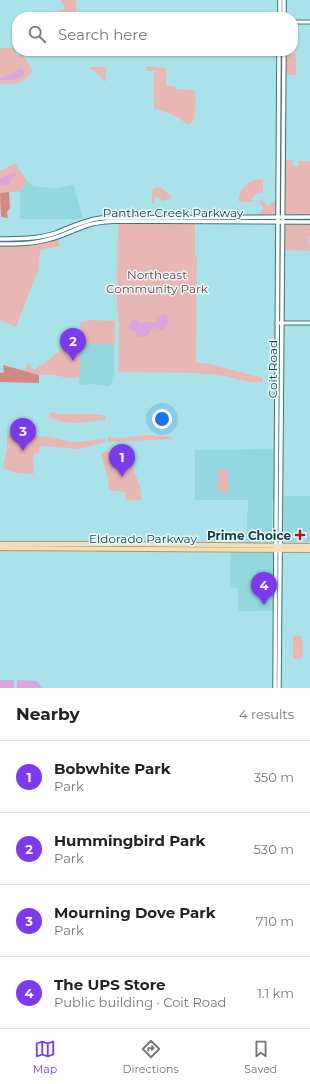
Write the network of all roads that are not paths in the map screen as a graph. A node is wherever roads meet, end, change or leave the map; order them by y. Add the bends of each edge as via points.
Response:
1 (280, 0) edge
2 (284, 0) edge
3 (280, 12) edge
4 (284, 12) edge
5 (298, 22) edge
6 (310, 22) edge
7 (279, 56) edge
8 (284, 56) edge
9 (281, 87) junction
10 (310, 218) edge
11 (280, 219) junction
12 (310, 222) edge
13 (0, 239) edge
14 (0, 244) edge
15 (280, 323) junction
16 (310, 323) edge
17 (0, 544) edge
18 (310, 546) edge
19 (199, 547) junction
20 (0, 548) edge
21 (278, 548) junction
22 (310, 550) edge
23 (274, 688) edge
24 (279, 688) edge

1 - 3 main road
2 - 4 main road
5 - 6 street
7 - 9 main road, Coit Road
8 - 9 main road, Coit Road
9 - 11 main road, Coit Road
10 - 11 main road
11 - 12 main road
11 - 13 main road, Panther Creek Parkway via 101,218 41,237
11 - 14 main road, Panther Creek Parkway via 99,222 44,241
11 - 15 main road, Coit Road
15 - 16 street
15 - 21 main road, Coit Road
17 - 19 main road, Eldorado Parkway
18 - 21 main road, Eldorado Parkway
19 - 20 main road, Eldorado Parkway
19 - 21 main road, Eldorado Parkway
21 - 22 main road, Eldorado Parkway
21 - 23 main road, Coit Road
21 - 24 main road, Coit Road

